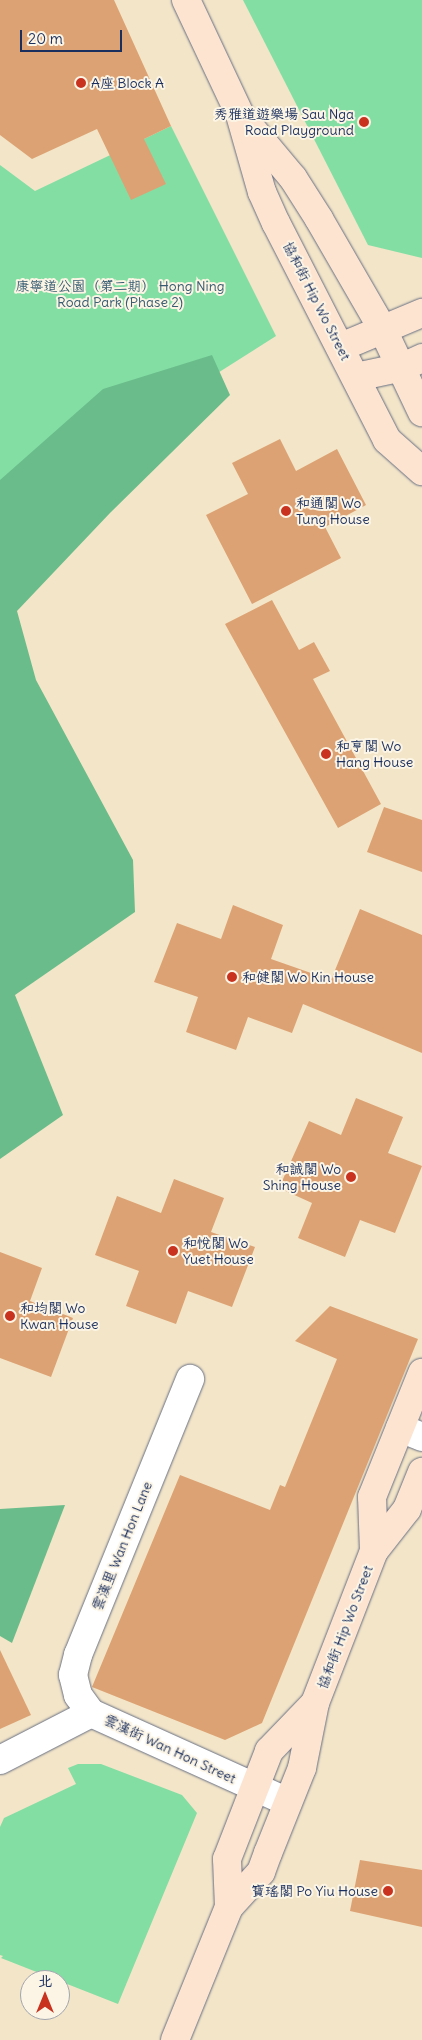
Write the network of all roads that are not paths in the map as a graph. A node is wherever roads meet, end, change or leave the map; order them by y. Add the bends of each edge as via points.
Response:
1 (186, 0) edge
2 (240, 115) junction
3 (422, 314) edge
4 (384, 330) junction
5 (341, 347) junction
6 (412, 362) edge
7 (356, 377) junction
8 (422, 412) edge
9 (422, 472) edge
10 (422, 1373) edge
11 (190, 1378) dead end
12 (411, 1432) edge
13 (422, 1472) edge
14 (374, 1551) junction
15 (315, 1703) junction
16 (91, 1713) junction
17 (0, 1760) edge
18 (254, 1788) junction
19 (288, 1802) junction
20 (229, 1907) junction
21 (175, 2040) edge

1 - 2 main road, 協和街 Hip Wo Street
2 - 4 main road, 協和街 Hip Wo Street via 293,178
2 - 5 main road, 協和街 Hip Wo Street via 262,192
3 - 4 main road
4 - 5 main road
4 - 6 main road, 協和街 Hip Wo Street
5 - 7 main road, 協和街 Hip Wo Street
6 - 7 main road
6 - 8 main road, 協和街 Hip Wo Street
7 - 9 main road, 協和街 Hip Wo Street via 387,440
10 - 12 main road, 協和街 Hip Wo Street
11 - 16 street, 雲漢里 Wan Hon Lane via 78,1655 73,1676 78,1696
12 - 14 main road, 協和街 Hip Wo Street via 372,1496
13 - 14 main road, 協和街 Hip Wo Street via 407,1509
14 - 15 main road, 協和街 Hip Wo Street
15 - 18 main road, 協和街 Hip Wo Street via 269,1751
15 - 19 main road, 協和街 Hip Wo Street via 302,1768
16 - 17 street, 雲漢街 Wan Hon Street
16 - 18 street, 雲漢街 Wan Hon Street
18 - 19 street, 雲漢街 Wan Hon Street
18 - 20 main road, 協和街 Hip Wo Street via 227,1859
19 - 20 main road, 協和街 Hip Wo Street via 261,1872
20 - 21 main road, 協和街 Hip Wo Street

